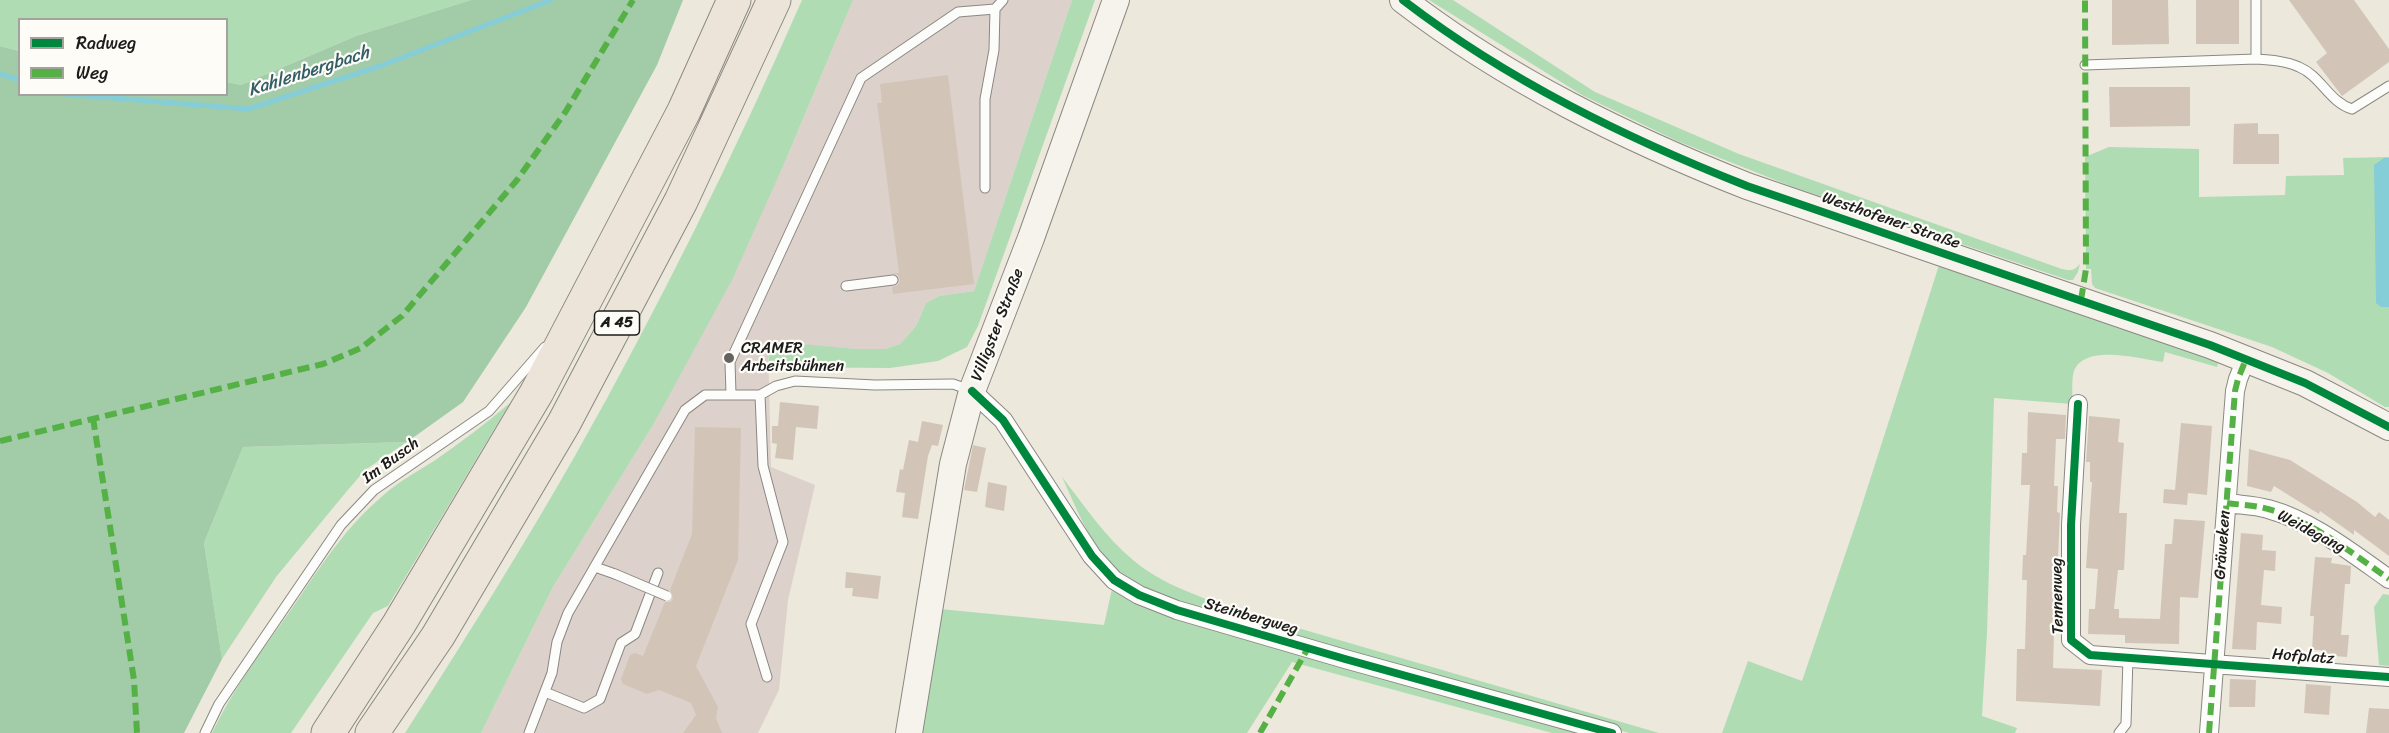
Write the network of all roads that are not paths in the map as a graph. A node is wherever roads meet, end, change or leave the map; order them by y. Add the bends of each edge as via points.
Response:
1 (734, 0) edge
2 (774, 0) edge
3 (1003, 0) edge
4 (1116, 0) edge
5 (1403, 0) edge
6 (2256, 0) edge
7 (995, 9) junction
8 (2256, 59) junction
9 (2085, 65) dead end
10 (2389, 86) edge
11 (985, 188) dead end
12 (620, 237) junction
13 (584, 280) dead end
14 (893, 280) dead end
15 (846, 286) dead end
16 (551, 340) dead end
17 (2246, 359) junction
18 (972, 391) junction
19 (731, 394) junction
20 (760, 394) junction
21 (2078, 404) dead end
22 (2389, 427) edge
23 (2226, 503) junction
24 (595, 567) junction
25 (658, 573) dead end
26 (2389, 579) edge
27 (667, 596) dead end
28 (2128, 658) junction
29 (2214, 663) junction
30 (766, 677) dead end
31 (2389, 677) edge
32 (545, 692) junction
33 (205, 733) edge
34 (328, 733) edge
35 (372, 733) edge
36 (529, 733) edge
37 (909, 733) edge
38 (1612, 733) edge
39 (2119, 733) edge
40 (2209, 733) edge

1 - 12 highway, A 45 via 684,111
2 - 35 highway, A 45 via 681,201 564,423 438,636
3 - 7 lane
4 - 18 street, Villigster Straße via 1032,238
5 - 17 street, Westhofener Straße via 1500,65 1585,115 1684,161
6 - 8 lane
7 - 11 lane via 994,50 985,99
7 - 19 lane via 958,12 861,78 730,362
8 - 9 lane
8 - 10 lane via 2301,67 2335,100 2352,109
12 - 13 lane
12 - 34 highway, A 45 via 537,392 399,624
14 - 15 lane
16 - 33 lane, Im Busch via 489,411 374,490 341,525 226,694
17 - 22 street, Westhofener Straße via 2305,383
17 - 23 street, Gräweken via 2235,391
18 - 20 lane, Steinbergweg via 953,384 795,381
18 - 37 street, Villigster Straße via 953,464
18 - 38 street, Steinbergweg via 1003,420 1092,556 1114,580 1140,595 1177,610
19 - 20 lane
19 - 24 lane via 705,395 686,410
20 - 30 lane via 763,465 783,542 751,624
21 - 28 street, Tennenweg via 2071,525 2071,640 2091,655
23 - 26 street, Weidegang via 2267,508 2285,515 2337,543
23 - 29 street, Gräweken
24 - 27 lane, bridge
24 - 32 lane via 568,613
25 - 32 lane via 635,634 621,643 600,699 584,708
28 - 29 street, Tennenweg
28 - 39 lane via 2126,724
29 - 31 street, Hofplatz
29 - 40 street, Gräweken
32 - 36 lane

